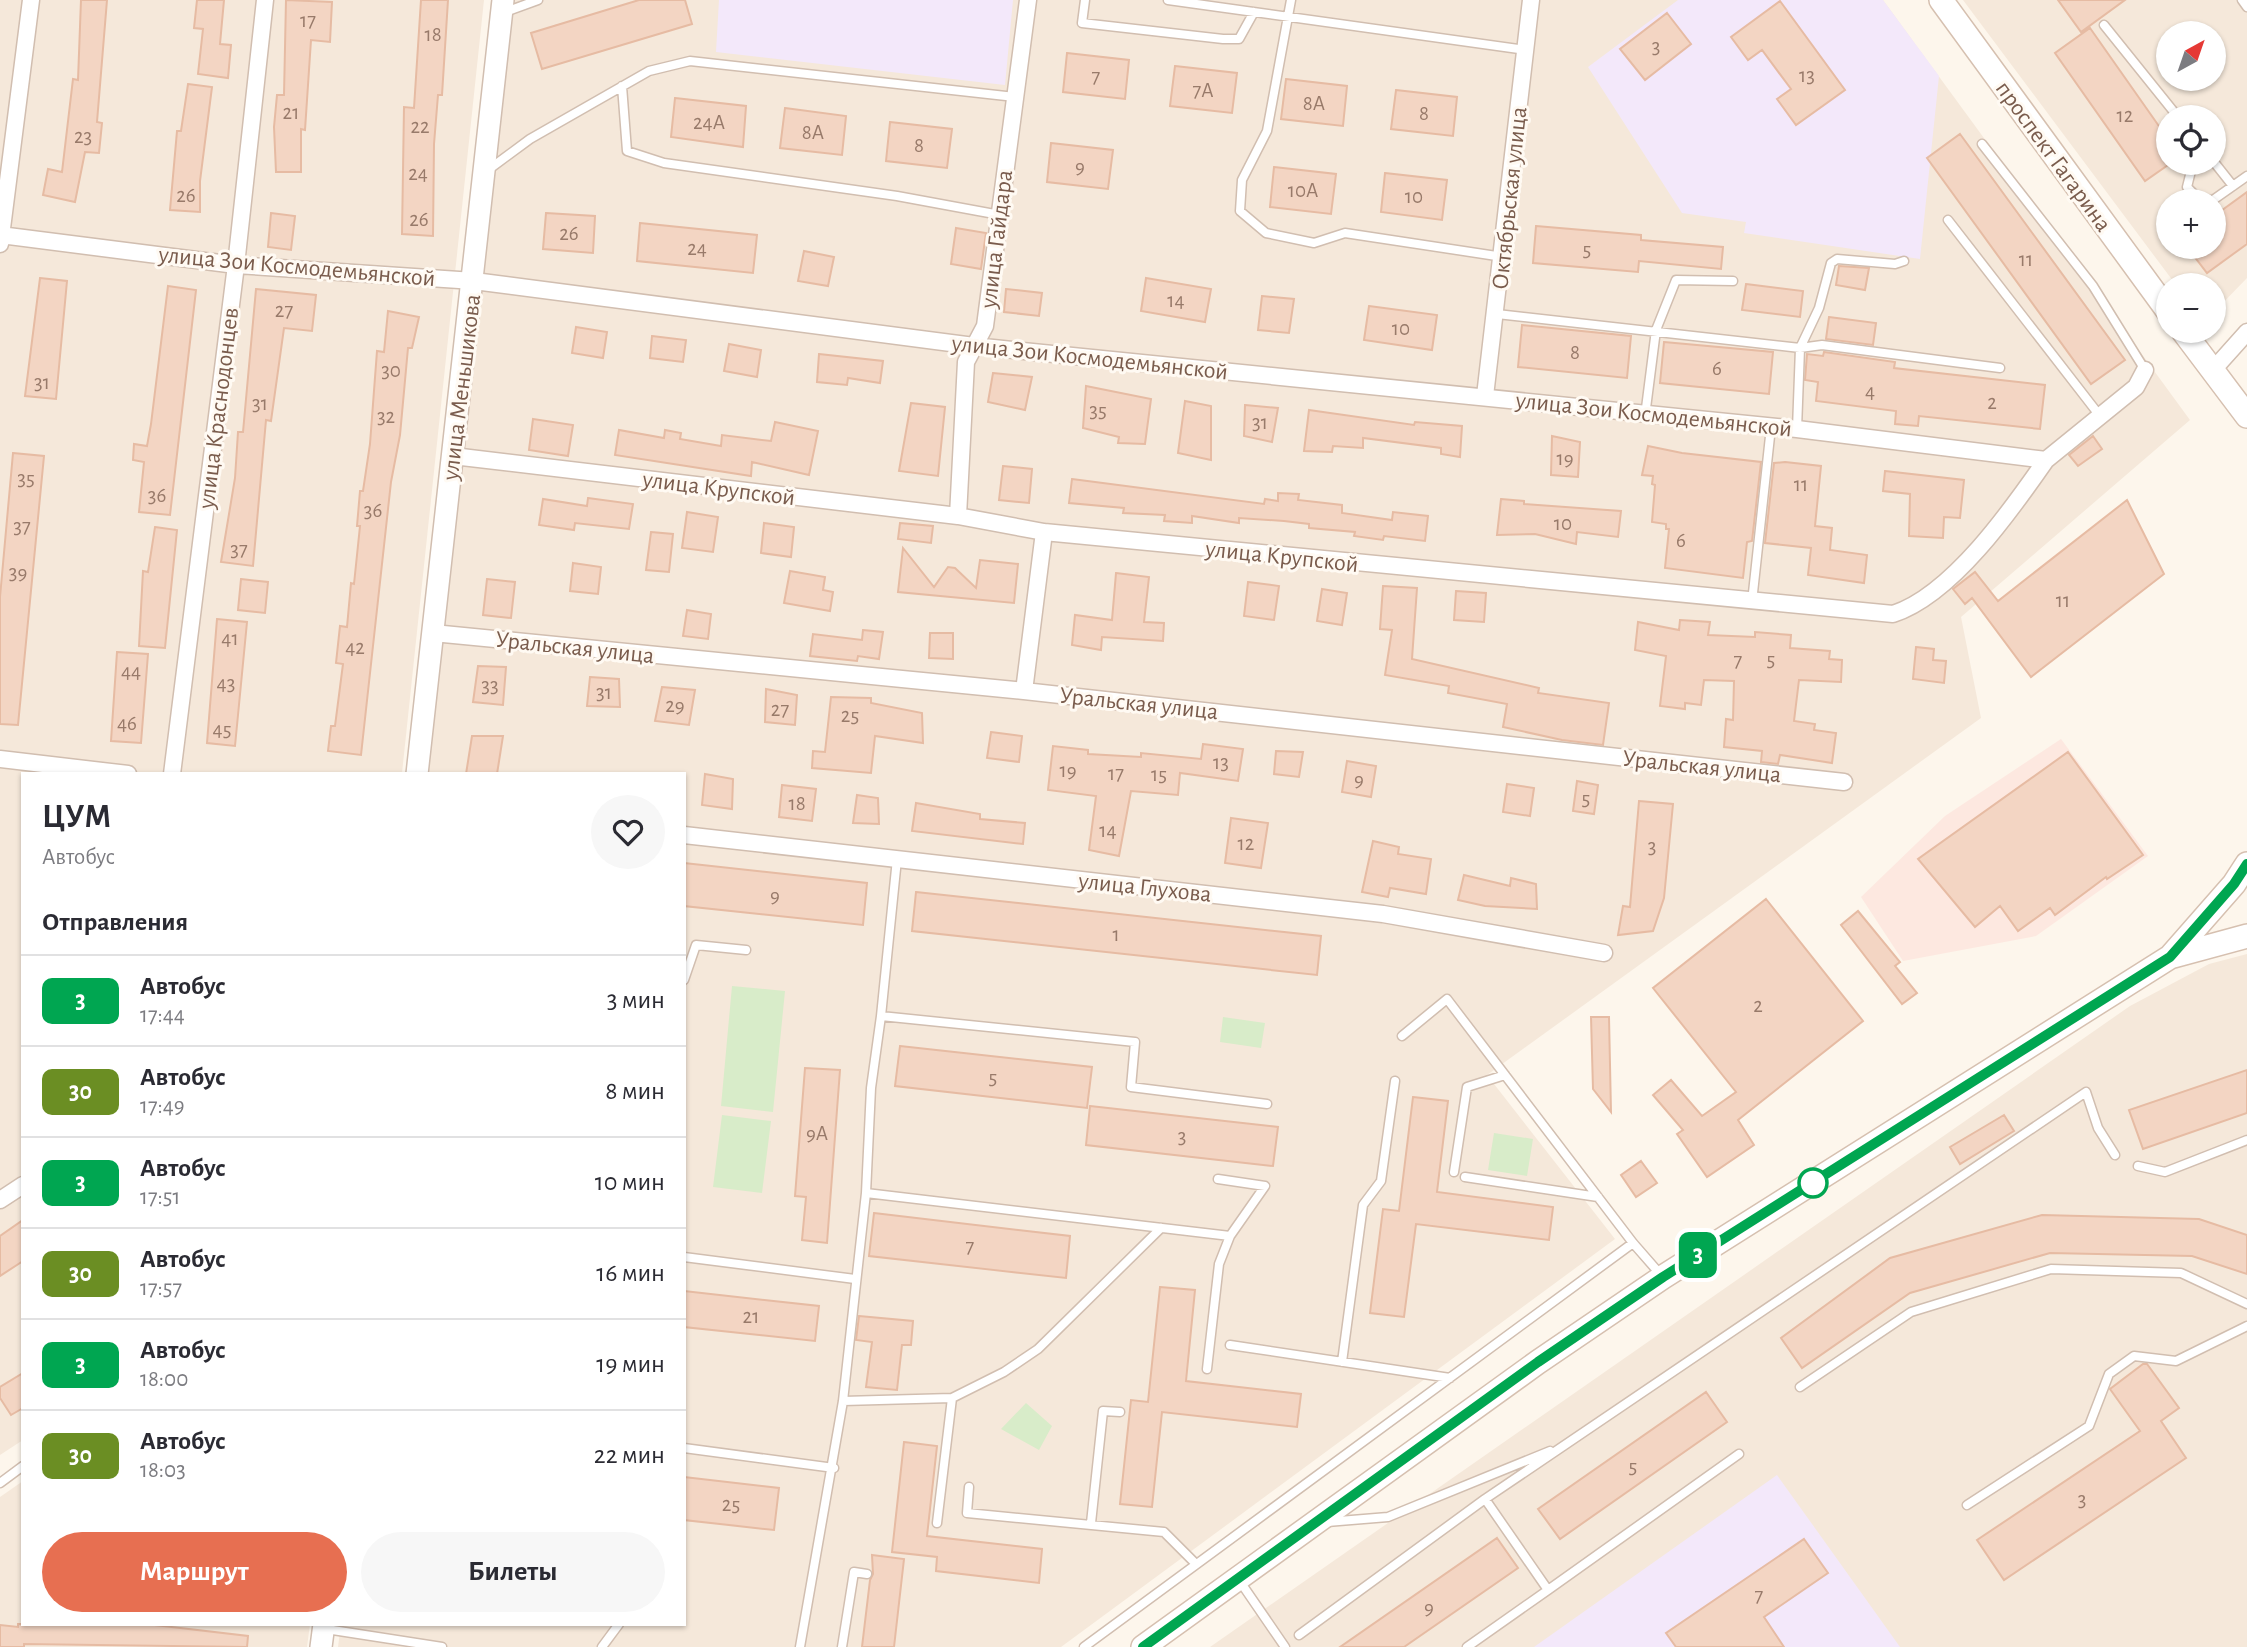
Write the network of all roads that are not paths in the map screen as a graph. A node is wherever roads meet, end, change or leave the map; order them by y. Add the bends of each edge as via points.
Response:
1 (31, 0) edge
2 (265, 0) edge
3 (538, 0) edge
4 (1028, 0) edge
5 (1085, 0) edge
6 (1168, 0) edge
7 (1291, 0) edge
8 (1531, 0) edge
9 (1941, 0) edge
10 (2242, 0) edge
11 (503, 7) edge
12 (2247, 7) edge
13 (1254, 12) junction
14 (1290, 17) junction
15 (2104, 25) dead end
16 (1526, 50) junction
17 (622, 86) junction
18 (1015, 97) junction
19 (2168, 105) edge
20 (1982, 144) dead end
21 (485, 172) junction
22 (2190, 175) edge
23 (2224, 175) edge
24 (2247, 176) edge
25 (2233, 186) junction
26 (1000, 215) junction
27 (1948, 219) dead end
28 (0, 238) edge
29 (1503, 257) junction
30 (1904, 261) dead end
31 (236, 265) junction
32 (474, 281) junction
33 (1733, 281) dead end
34 (2156, 295) edge
35 (1497, 314) junction
36 (1656, 330) junction
37 (2247, 332) edge
38 (2192, 343) edge
39 (974, 346) junction
40 (1800, 348) junction
41 (2000, 368) dead end
42 (2145, 370) joint
43 (2213, 370) junction
44 (1485, 396) junction
45 (1645, 416) junction
46 (2100, 416) junction
47 (2247, 416) edge
48 (1771, 427) junction
49 (1797, 429) junction
50 (453, 456) junction
51 (2046, 460) junction
52 (958, 516) junction
53 (1044, 532) junction
54 (1752, 602) junction
55 (433, 633) junction
56 (1024, 691) junction
57 (0, 758) edge
58 (112, 772) edge
59 (173, 772) edge
60 (417, 772) edge
61 (1844, 782) dead end
62 (686, 835) edge
63 (897, 858) junction
64 (2247, 864) edge
65 (2247, 936) edge
66 (746, 950) dead end
67 (1605, 953) dead end
68 (2170, 957) junction
69 (686, 974) edge
70 (881, 1016) junction
71 (1402, 1036) dead end
72 (1505, 1075) junction
73 (1395, 1081) dead end
74 (1267, 1104) dead end
75 (2247, 1140) edge
76 (2115, 1155) dead end
77 (2138, 1166) dead end
78 (1454, 1172) dead end
79 (1465, 1177) dead end
80 (1218, 1179) dead end
81 (21, 1186) edge
82 (866, 1193) junction
83 (1598, 1197) junction
84 (0, 1200) edge
85 (1161, 1228) junction
86 (1230, 1236) junction
87 (1633, 1243) junction
88 (686, 1257) edge
89 (1663, 1277) junction
90 (855, 1279) junction
91 (2247, 1304) edge
92 (2247, 1326) edge
93 (1230, 1345) dead end
94 (1342, 1362) junction
95 (1207, 1369) dead end
96 (1450, 1378) junction
97 (1800, 1387) dead end
98 (952, 1398) junction
99 (843, 1401) junction
100 (1120, 1412) dead end
101 (1566, 1444) junction
102 (686, 1448) edge
103 (1740, 1454) dead end
104 (21, 1468) edge
105 (834, 1468) junction
106 (0, 1483) edge
107 (969, 1487) dead end
108 (1485, 1499) junction
109 (1967, 1505) dead end
110 (937, 1523) dead end
111 (1091, 1523) junction
112 (1311, 1524) junction
113 (1196, 1564) junction
114 (867, 1574) dead end
115 (1237, 1578) junction
116 (1548, 1590) junction
117 (617, 1626) edge
118 (322, 1633) edge
119 (1299, 1635) dead end
120 (442, 1647) edge
121 (601, 1647) edge
122 (800, 1647) edge
123 (842, 1647) edge
124 (1084, 1647) edge
125 (1143, 1647) edge
126 (1284, 1647) edge
127 (1467, 1647) edge

1 - 28 street
2 - 31 street, улица Краснодонцев
3 - 11 lane
4 - 18 street, улица Гайдара
5 - 13 lane via 1082,23 1223,39 1240,39
6 - 13 lane
7 - 14 lane
8 - 16 street, Октябрьская улица
9 - 34 main road, проспект Гагарина
10 - 12 lane
11 - 21 street, улица Меньшикова
13 - 14 lane
14 - 16 lane
14 - 29 lane via 1266,131 1242,180 1240,211 1266,233 1314,243 1345,233
15 - 19 lane
16 - 29 street, Октябрьская улица
17 - 18 lane via 649,71 690,61
17 - 21 lane via 530,139
17 - 26 lane via 627,151 664,163
18 - 26 street, улица Гайдара
20 - 42 lane via 2092,286
21 - 32 street, улица Меньшикова
22 - 25 lane via 2187,187 2200,200 2213,200
23 - 25 lane
24 - 25 lane
26 - 39 street, улица Гайдара via 985,326
27 - 46 lane
28 - 31 street, улица Зои Космодемьянской
29 - 35 street, Октябрьская улица
30 - 40 lane via 1837,259 1831,263 1819,308
31 - 32 street, улица Зои Космодемьянской
31 - 59 street, улица Краснодонцев
32 - 39 street, улица Зои Космодемьянской
32 - 50 street, улица Меньшикова
33 - 36 lane via 1676,281
35 - 36 lane
35 - 44 street, Октябрьская улица
36 - 40 lane
36 - 45 lane
37 - 43 street
38 - 43 main road
39 - 44 street, улица Зои Космодемьянской
39 - 52 street, улица Гайдара via 966,362
40 - 41 lane via 1822,345
40 - 49 lane
42 - 46 street via 2136,387
43 - 47 main road
44 - 45 street, улица Зои Космодемьянской
45 - 48 street, улица Зои Космодемьянской
46 - 51 street
48 - 49 street, улица Зои Космодемьянской
48 - 54 lane
49 - 51 street, улица Зои Космодемьянской
50 - 52 street, улица Крупской
50 - 55 street, улица Меньшикова
51 - 54 street, улица Крупской via 1999,528 1915,607 1871,614
52 - 53 street, улица Крупской
53 - 54 street, улица Крупской
53 - 56 street
55 - 56 street, Уральская улица
55 - 60 street, улица Меньшикова
56 - 61 street, Уральская улица
57 - 58 street
62 - 63 street, улица Глухова
63 - 67 street, улица Глухова via 1383,914
63 - 70 lane
64 - 68 main road
65 - 68 main road
66 - 69 lane via 696,945
68 - 89 main road
70 - 74 lane via 1135,1042 1131,1087
70 - 82 lane via 871,1088
71 - 72 lane via 1447,999
72 - 78 lane via 1467,1087
72 - 83 lane
73 - 94 lane via 1381,1181 1363,1205
75 - 77 lane via 2165,1172
76 - 101 lane via 2098,1128 2086,1092
79 - 83 lane
80 - 86 lane via 1265,1185
81 - 84 street
82 - 85 lane
82 - 90 lane
83 - 87 lane
85 - 86 lane
85 - 98 lane via 1038,1349
86 - 95 lane via 1219,1264
87 - 89 lane
87 - 96 lane
88 - 90 lane
89 - 112 main road
90 - 99 lane
91 - 97 lane via 2181,1273 2051,1269 1911,1312
92 - 109 lane via 2176,1361 2134,1356 2109,1374 2089,1426
93 - 94 lane
94 - 96 lane
96 - 113 lane
98 - 99 lane
98 - 110 lane
99 - 105 lane
100 - 111 lane via 1103,1411
101 - 108 lane
101 - 112 lane via 1388,1517
102 - 105 lane
103 - 116 lane
104 - 106 lane
105 - 122 lane
107 - 111 lane via 967,1513
108 - 116 lane
108 - 119 lane
111 - 113 lane via 1164,1532
112 - 115 main road
113 - 124 lane
114 - 123 lane via 854,1572
115 - 125 main road
115 - 126 lane
116 - 127 lane
117 - 121 lane
118 - 120 lane

